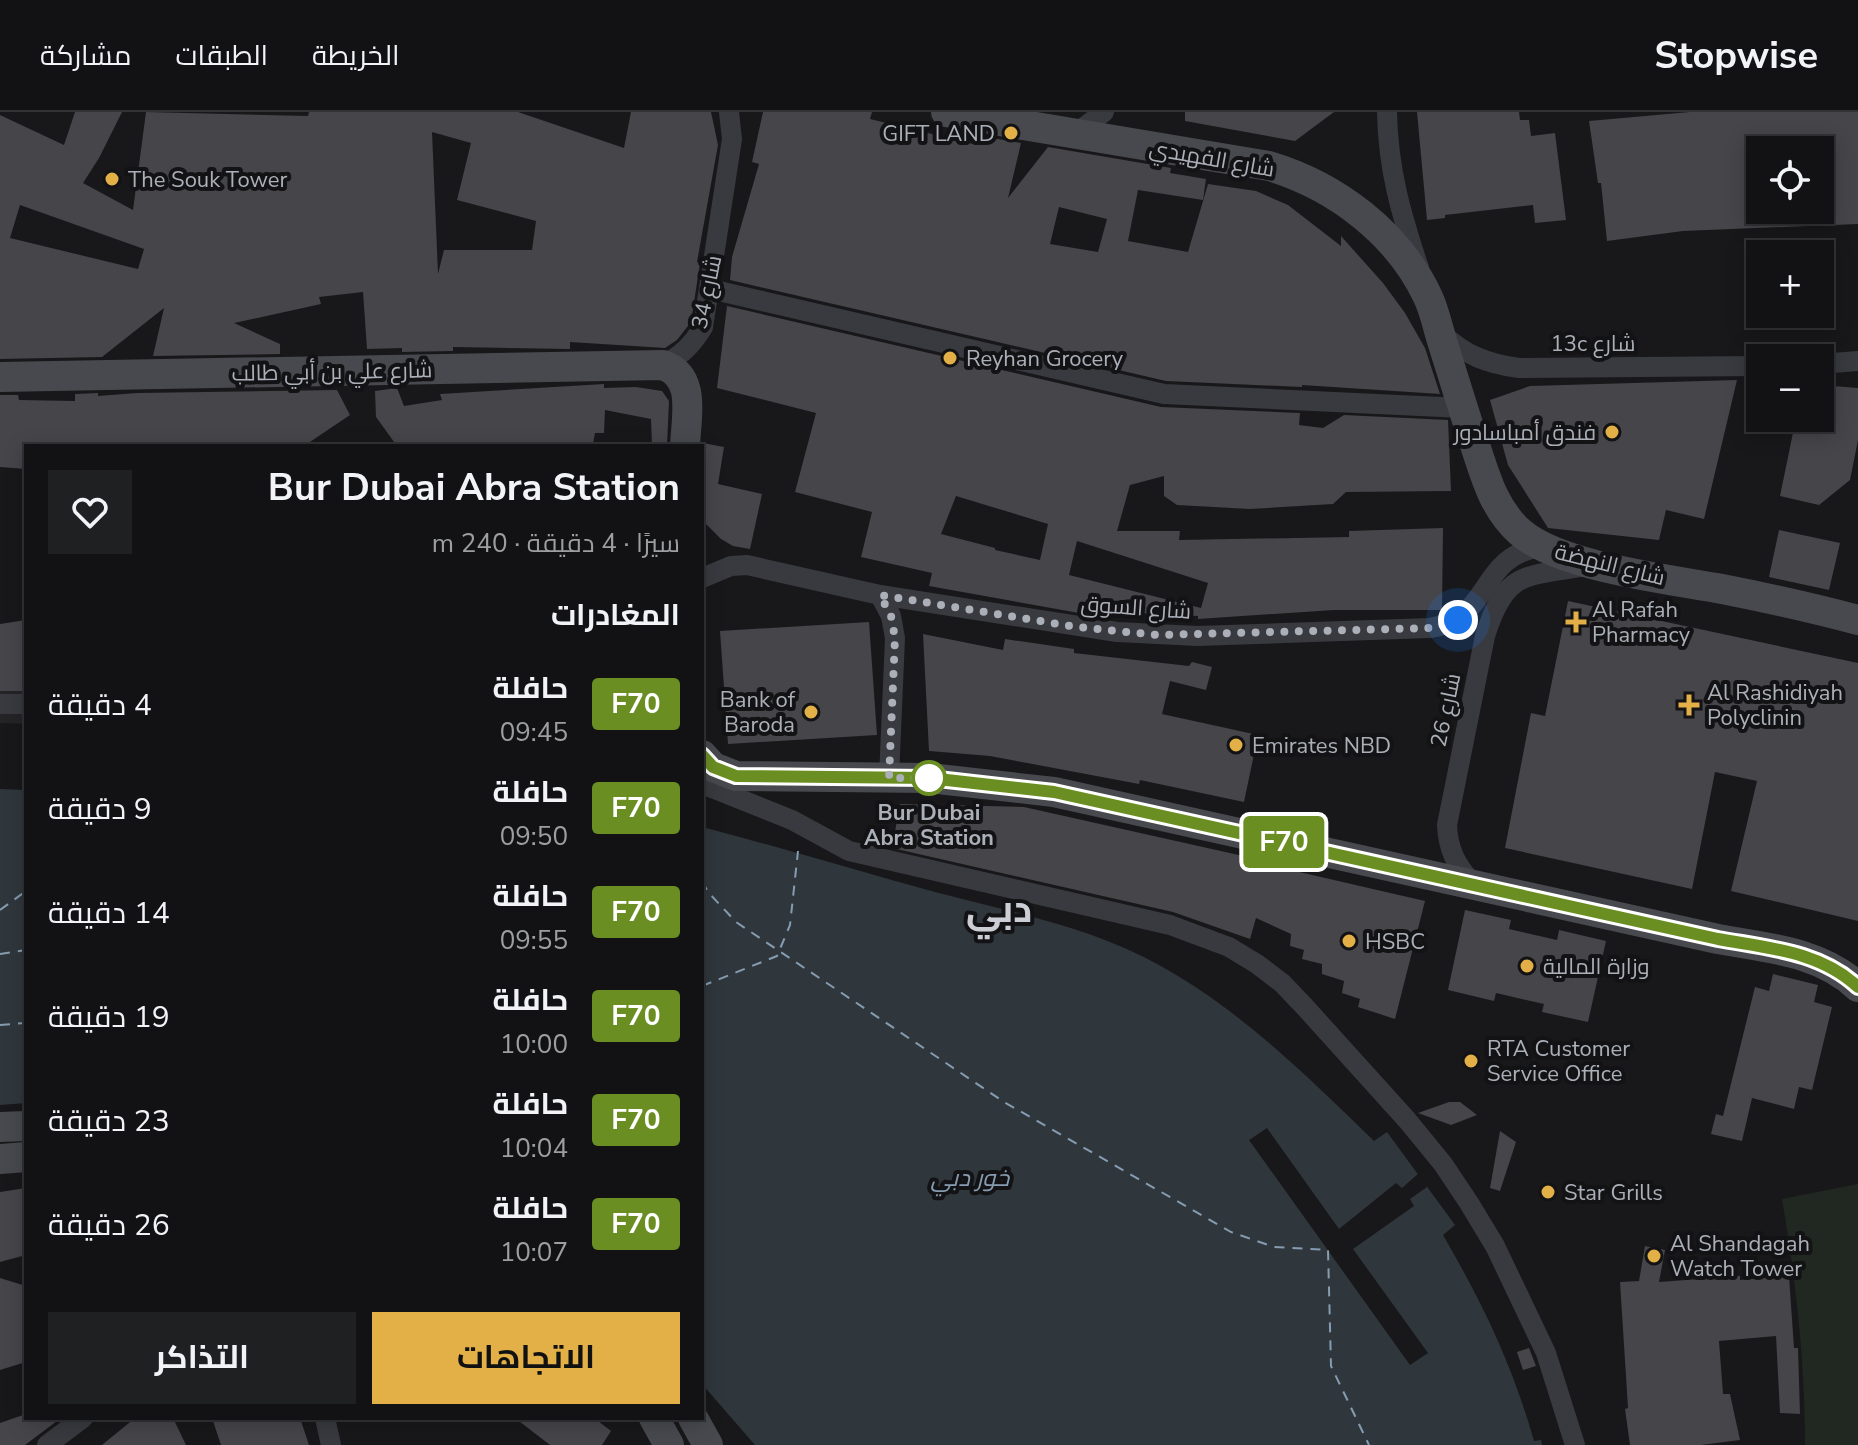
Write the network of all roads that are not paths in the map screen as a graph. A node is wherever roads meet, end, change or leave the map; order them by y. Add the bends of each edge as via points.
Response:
1 (729, 112) edge
2 (946, 112) edge
3 (1104, 112) edge
4 (1387, 112) edge
5 (1067, 133) junction
6 (710, 289) junction
7 (1429, 298) junction
8 (1438, 329) junction
9 (1858, 361) edge
10 (1834, 363) edge
11 (663, 365) junction
12 (1746, 366) edge
13 (0, 377) edge
14 (1463, 408) junction
15 (685, 444) edge
16 (1541, 547) junction
17 (1595, 564) junction
18 (704, 577) edge
19 (880, 595) junction
20 (1858, 620) edge
21 (0, 704) edge
22 (24, 704) edge
23 (704, 757) edge
24 (889, 778) junction
25 (704, 785) edge
26 (1473, 883) junction
27 (1858, 987) edge
28 (24, 1126) edge
29 (0, 1127) edge
30 (24, 1157) edge
31 (0, 1159) edge
32 (80, 1420) edge
33 (325, 1420) edge
34 (655, 1420) edge
35 (694, 1420) edge
36 (47, 1445) edge
37 (331, 1445) edge
38 (669, 1445) edge
39 (708, 1445) edge
40 (1575, 1445) edge

1 - 6 street, شارع 34 via 732,139
2 - 5 street, شارع الفهيدي
3 - 5 street
4 - 7 street, شارع النهضة via 1397,201
5 - 7 street, شارع الفهيدي via 1298,175 1374,226
6 - 11 street, شارع 34 via 703,327 680,356
6 - 14 street via 1164,394
7 - 8 street, شارع النهضة
8 - 12 street, 13c شارع via 1466,353 1501,366
8 - 14 street, شارع النهضة
9 - 10 street
11 - 13 street, شارع علي بن أبي طالب
11 - 15 street via 679,373 687,388
14 - 16 street, شارع النهضة via 1494,500 1520,532
16 - 17 street, شارع النهضة
16 - 19 street, شارع السوق via 1506,559 1470,611 1430,628 1157,635
17 - 20 street, شارع النهضة
17 - 26 street, شارع 26 via 1514,582 1492,614 1447,825 1456,863
18 - 19 street, شارع السوق via 747,565
19 - 24 street via 895,638
21 - 22 street
23 - 24 street via 724,773 750,777
24 - 26 street via 1054,792
25 - 40 street via 792,820 849,851 1170,925 1257,964 1282,983 1407,1120 1469,1203 1546,1353
26 - 27 street via 1818,959
28 - 29 street
30 - 31 street
32 - 36 street
33 - 37 street
34 - 38 street
35 - 39 street

